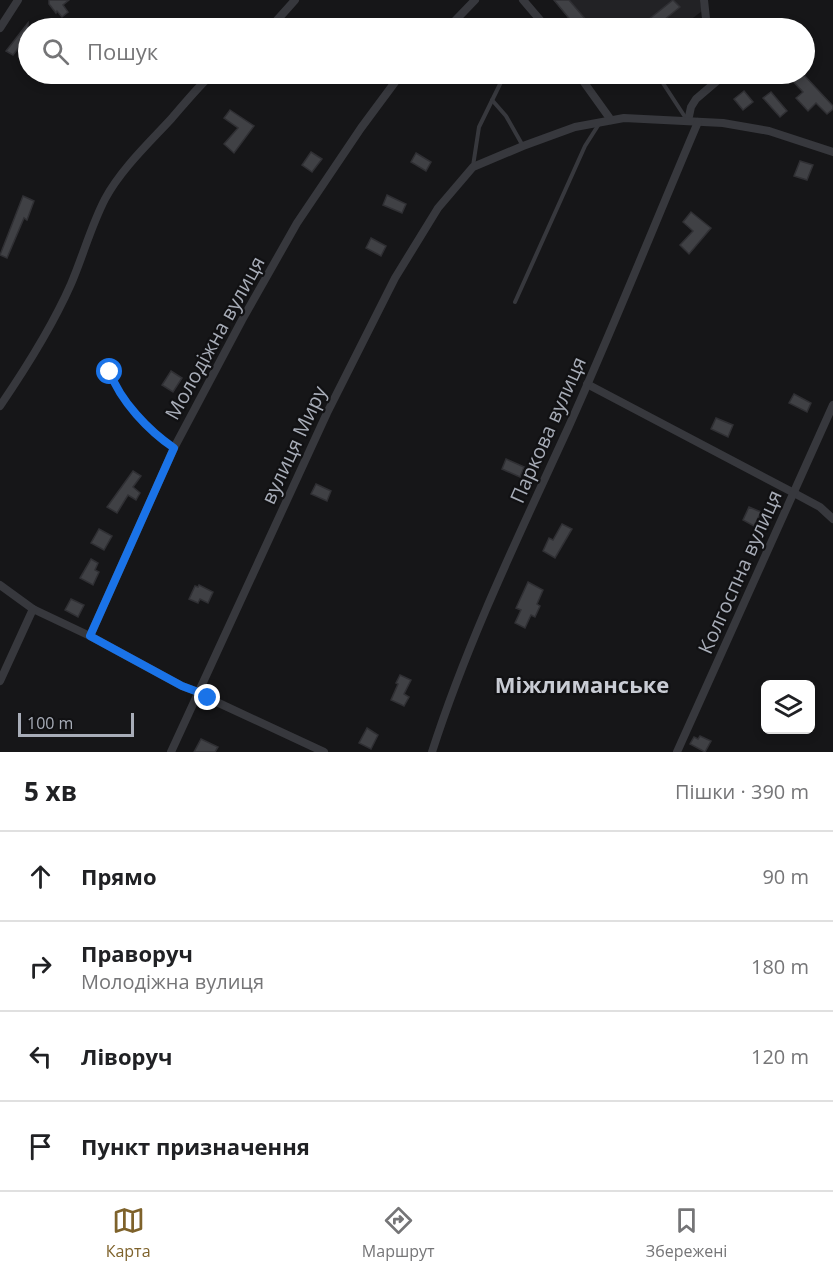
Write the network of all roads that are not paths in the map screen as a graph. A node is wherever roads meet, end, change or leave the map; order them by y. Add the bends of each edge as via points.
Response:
1 (18, 0) edge
2 (296, 0) edge
3 (475, 0) edge
4 (523, 0) edge
5 (704, 0) edge
6 (279, 18) edge
7 (458, 18) edge
8 (538, 18) edge
9 (706, 18) edge
10 (0, 28) edge
11 (203, 84) edge
12 (394, 84) edge
13 (500, 84) edge
14 (585, 84) edge
15 (664, 84) edge
16 (710, 84) edge
17 (492, 100) junction
18 (611, 120) junction
19 (688, 121) junction
20 (600, 122) junction
21 (698, 122) junction
22 (523, 146) junction
23 (833, 152) edge
24 (473, 167) junction
25 (515, 302) dead end
26 (110, 372) dead end
27 (587, 384) junction
28 (833, 405) edge
29 (0, 406) edge
30 (174, 448) junction
31 (794, 493) junction
32 (833, 519) edge
33 (0, 585) edge
34 (33, 609) junction
35 (90, 636) junction
36 (0, 681) edge
37 (198, 692) junction
38 (171, 752) edge
39 (324, 752) edge
40 (432, 752) edge
41 (677, 752) edge

1 - 10 street
2 - 6 street
3 - 7 street
4 - 8 street
5 - 9 street
11 - 29 street via 117,180 58,310
12 - 30 street, Молодіжна вулиця via 297,223
13 - 17 lane
14 - 18 street
15 - 19 lane
16 - 19 street via 691,107
17 - 22 lane
17 - 24 lane via 479,127
18 - 19 street
18 - 20 street
19 - 21 street
20 - 22 street
20 - 25 lane via 585,146
21 - 23 street via 769,131
21 - 27 street, Паркова вулиця
22 - 24 street
24 - 37 street, вулиця Миру via 438,208 395,278 327,413
26 - 30 lane via 116,389 141,420
27 - 31 street
27 - 40 street, Паркова вулиця via 477,629
28 - 31 street, Колгоспна вулиця
30 - 35 street, Молодіжна вулиця
31 - 32 street
31 - 41 street, Колгоспна вулиця
33 - 34 street
34 - 35 street
34 - 36 street
35 - 37 street
37 - 38 street, вулиця Миру
37 - 39 street

